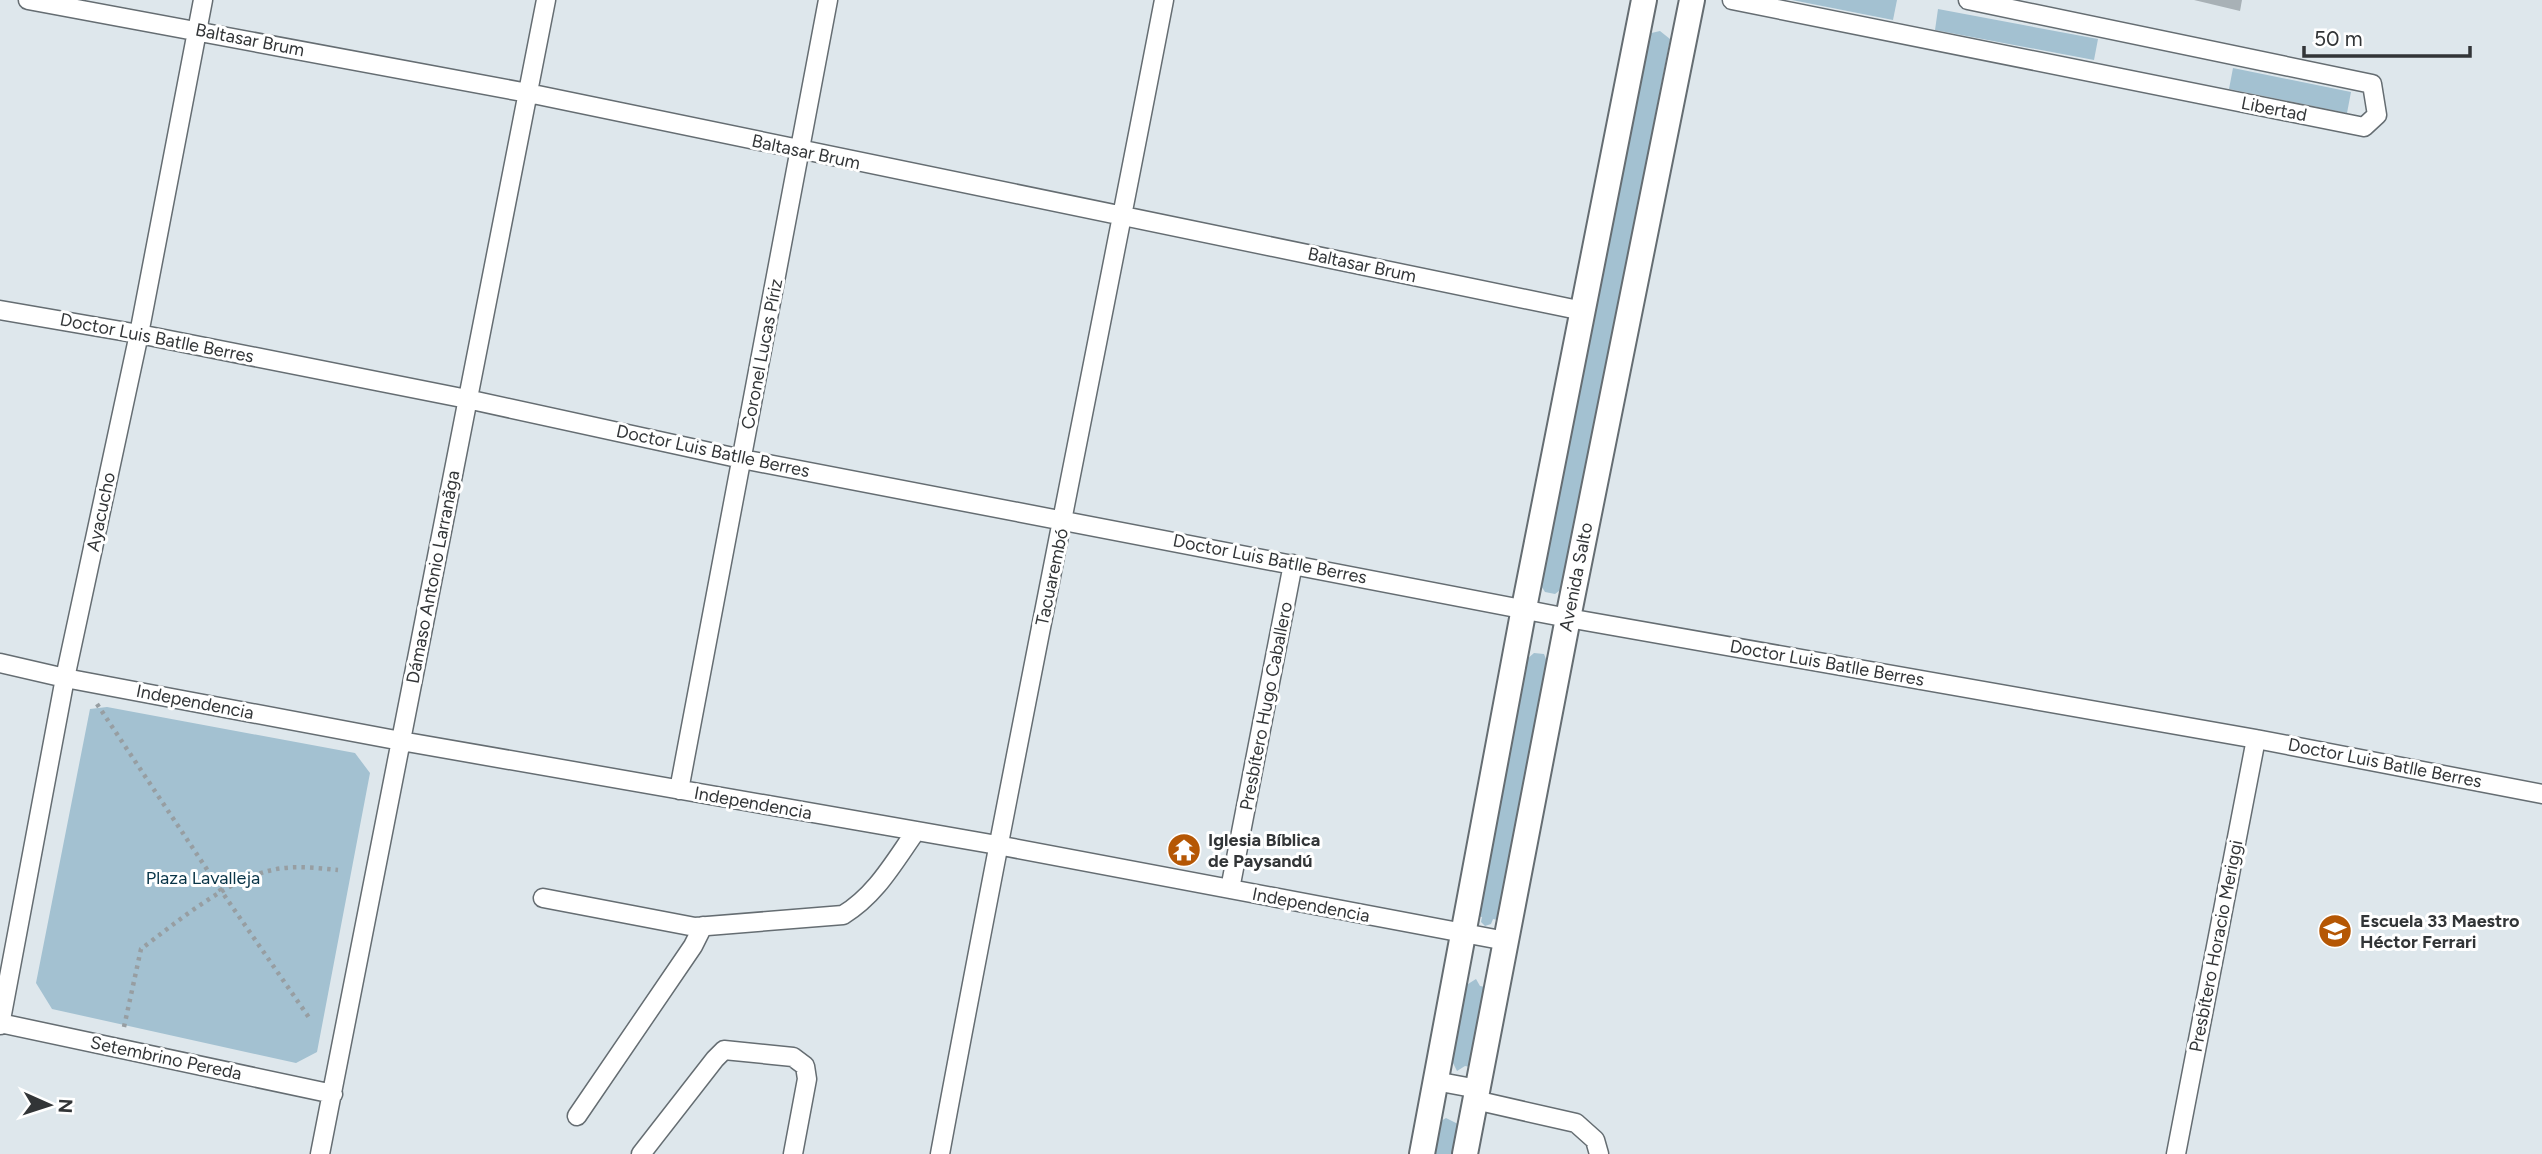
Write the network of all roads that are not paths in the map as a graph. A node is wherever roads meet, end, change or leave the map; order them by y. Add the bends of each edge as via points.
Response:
1 (28, 0) edge
2 (203, 0) edge
3 (546, 0) edge
4 (828, 0) edge
5 (1164, 0) edge
6 (1644, 0) edge
7 (1692, 0) edge
8 (1732, 0) edge
9 (1968, 0) edge
10 (197, 30) junction
11 (528, 93) junction
12 (800, 151) junction
13 (1123, 215) junction
14 (0, 310) edge
15 (1583, 311) junction
16 (139, 334) junction
17 (467, 399) junction
18 (742, 459) junction
19 (1064, 519) junction
20 (1293, 564) junction
21 (1524, 608) junction
22 (1568, 618) junction
23 (0, 663) edge
24 (74, 680) junction
25 (2256, 739) junction
26 (401, 741) junction
27 (679, 790) junction
28 (2542, 794) edge
29 (916, 831) junction
30 (997, 845) junction
31 (1230, 889) junction
32 (543, 898) dead end
33 (702, 926) junction
34 (1463, 934) junction
35 (1506, 942) junction
36 (0, 1024) edge
37 (1435, 1082) junction
38 (333, 1094) junction
39 (1476, 1094) junction
40 (577, 1116) dead end
41 (320, 1154) edge
42 (641, 1154) edge
43 (793, 1154) edge
44 (940, 1154) edge
45 (1422, 1154) edge
46 (1465, 1154) edge
47 (1599, 1154) edge
48 (2176, 1154) edge

1 - 10 street, Baltasar Brum
2 - 10 street, Ayacucho
3 - 11 street, Dámaso Antonio Larranãga
4 - 12 street, Coronel Lucas Píriz
5 - 13 street, Tacuarembó
6 - 15 street
7 - 22 street, Avenida Salto
8 - 9 street, Libertad via 2364,127 2377,115 2372,84
10 - 11 street, Baltasar Brum
10 - 16 street, Ayacucho
11 - 12 street, Baltasar Brum
11 - 17 street, Dámaso Antonio Larranãga
12 - 13 street, Baltasar Brum
12 - 18 street, Coronel Lucas Píriz
13 - 15 street, Baltasar Brum
13 - 19 street, Tacuarembó
14 - 16 street, Doctor Luis Batlle Berres
15 - 21 street
16 - 17 street, Doctor Luis Batlle Berres
16 - 24 street, Ayacucho
17 - 18 street, Doctor Luis Batlle Berres
17 - 26 street, Dámaso Antonio Larranãga
18 - 19 street, Doctor Luis Batlle Berres
18 - 27 street, Coronel Lucas Píriz
19 - 20 street, Doctor Luis Batlle Berres
19 - 30 street, Tacuarembó
20 - 21 street, Doctor Luis Batlle Berres
20 - 31 street, Presbítero Hugo Caballero
21 - 22 street, Doctor Luis Batlle Berres
21 - 34 street
22 - 25 street, Doctor Luis Batlle Berres
22 - 35 street, Avenida Salto
23 - 24 street, Independencia
24 - 26 street, Independencia
24 - 36 street, Ayacucho
25 - 28 street, Doctor Luis Batlle Berres
25 - 48 street, Presbítero Horacio Meriggi
26 - 27 street, Independencia
26 - 38 street, Dámaso Antonio Larranãga
27 - 29 street, Independencia
29 - 30 street, Independencia
29 - 33 street via 876,890 843,915
30 - 31 street, Independencia
30 - 44 street, Tacuarembó
31 - 34 street, Independencia
32 - 33 street
33 - 40 street
34 - 35 street, Independencia
34 - 37 street
35 - 39 street, Avenida Salto
36 - 38 street, Setembrino Pereda
37 - 39 street
37 - 45 street
38 - 41 street, Dámaso Antonio Larranãga
39 - 46 street, Avenida Salto
39 - 47 street via 1576,1123 1595,1140
42 - 43 street via 715,1059 724,1050 735,1049 793,1057 805,1066 807,1079

